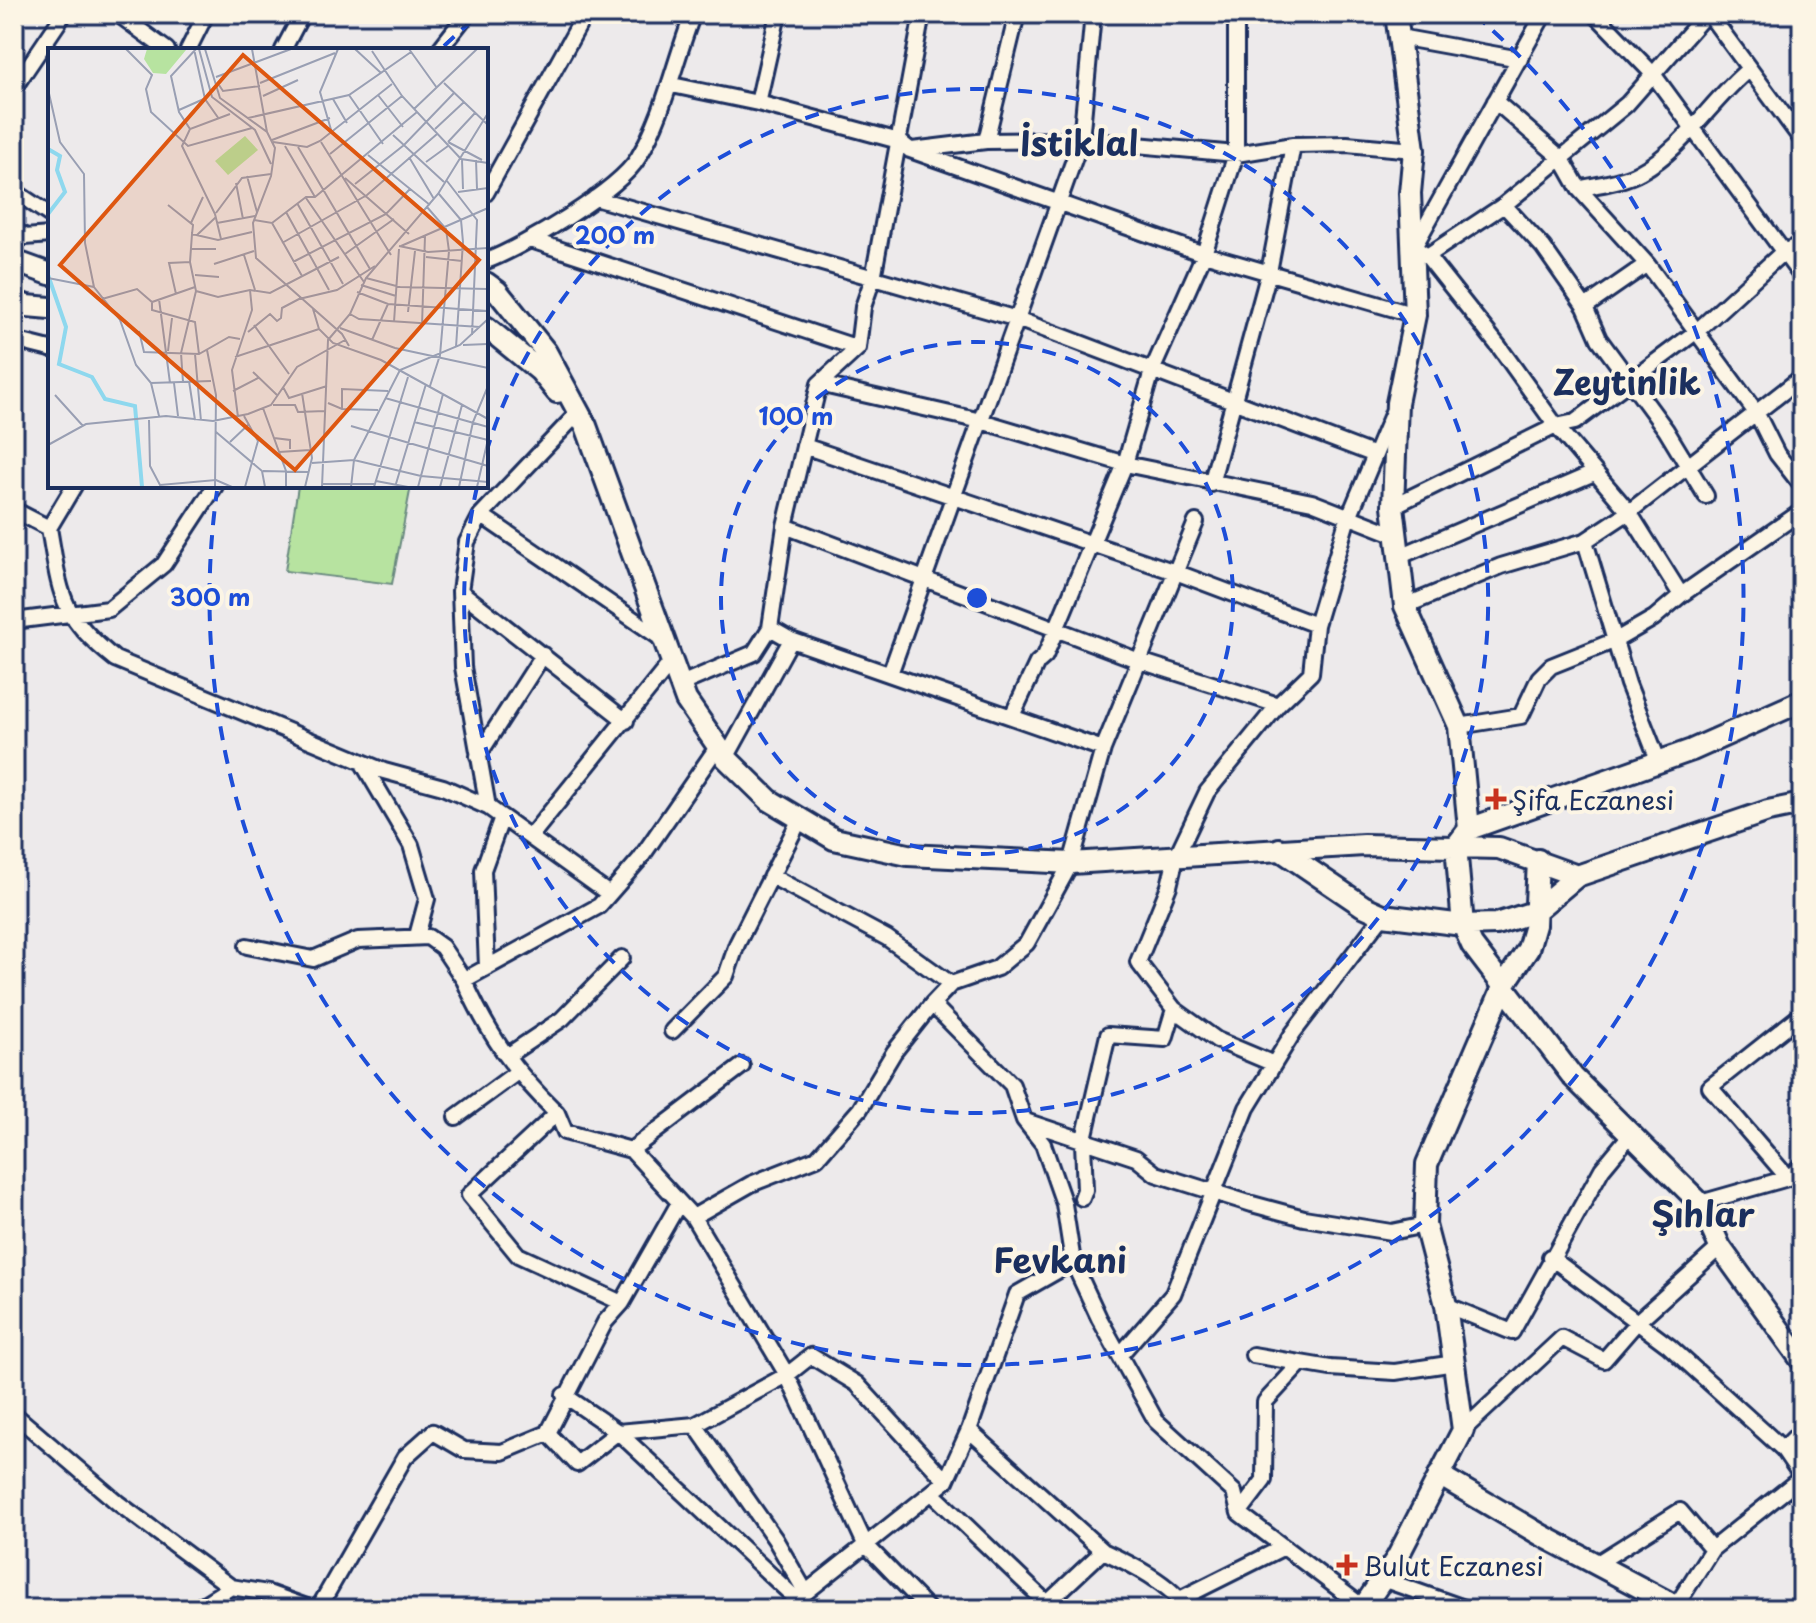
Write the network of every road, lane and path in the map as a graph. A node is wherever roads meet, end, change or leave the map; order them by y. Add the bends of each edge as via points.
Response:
1 (64, 14) edge
2 (118, 14) edge
3 (206, 14) edge
4 (302, 14) edge
5 (467, 14) edge
6 (585, 14) edge
7 (693, 14) edge
8 (778, 14) edge
9 (922, 14) edge
10 (1017, 14) edge
11 (1093, 14) edge
12 (1236, 14) edge
13 (1396, 14) edge
14 (1544, 14) edge
15 (1595, 14) edge
16 (1707, 14) edge
17 (1399, 37) junction
18 (164, 48) edge
19 (189, 48) edge
20 (284, 48) edge
21 (441, 48) edge
22 (1520, 59) junction
23 (1749, 69) junction
24 (1653, 74) junction
25 (672, 85) junction
26 (14, 88) edge
27 (1495, 101) junction
28 (758, 103) junction
29 (1696, 129) junction
30 (1081, 140) junction
31 (1802, 140) edge
32 (986, 141) junction
33 (1293, 145) junction
34 (905, 146) junction
35 (1414, 150) junction
36 (1236, 154) junction
37 (1562, 159) junction
38 (488, 189) edge
39 (1579, 189) junction
40 (14, 191) edge
41 (595, 198) junction
42 (1058, 205) junction
43 (1504, 205) junction
44 (48, 214) edge
45 (14, 229) edge
46 (48, 235) edge
47 (531, 240) junction
48 (1802, 244) edge
49 (1421, 252) junction
50 (1783, 252) junction
51 (1204, 254) junction
52 (488, 260) edge
53 (14, 261) edge
54 (1647, 264) junction
55 (1269, 272) junction
56 (48, 273) edge
57 (1802, 277) edge
58 (873, 278) junction
59 (488, 284) edge
60 (14, 301) edge
61 (1585, 307) junction
62 (48, 308) edge
63 (1415, 315) junction
64 (1017, 319) junction
65 (488, 329) edge
66 (1697, 331) junction
67 (14, 340) edge
68 (48, 348) edge
69 (858, 348) junction
70 (1152, 371) junction
71 (1802, 377) edge
72 (1629, 378) junction
73 (819, 384) junction
74 (1234, 403) junction
75 (1397, 403) junction
76 (1757, 414) junction
77 (581, 420) junction
78 (981, 421) junction
79 (1556, 426) junction
80 (804, 446) junction
81 (1375, 455) junction
82 (1125, 464) junction
83 (1687, 467) junction
84 (1594, 473) junction
85 (1211, 484) junction
86 (1802, 486) edge
87 (73, 488) edge
88 (214, 488) edge
89 (1706, 496) dead end
90 (953, 497) junction
91 (1393, 506) junction
92 (14, 510) edge
93 (1802, 511) edge
94 (1629, 512) junction
95 (481, 515) junction
96 (1349, 515) junction
97 (1196, 522) dead end
98 (785, 526) junction
99 (49, 528) junction
100 (1396, 535) junction
101 (1585, 541) junction
102 (1089, 545) junction
103 (1398, 557) junction
104 (1178, 573) junction
105 (924, 578) junction
106 (460, 591) junction
107 (1681, 595) junction
108 (1405, 606) junction
109 (69, 614) junction
110 (14, 621) edge
111 (1316, 625) junction
112 (770, 628) junction
113 (1054, 628) junction
114 (791, 640) junction
115 (1616, 640) junction
116 (665, 641) junction
117 (543, 655) junction
118 (1137, 660) junction
119 (672, 661) junction
120 (890, 674) junction
121 (681, 684) junction
122 (1802, 701) edge
123 (1278, 705) junction
124 (1012, 716) junction
125 (626, 721) junction
126 (1459, 726) junction
127 (1103, 749) junction
128 (722, 752) junction
129 (478, 756) junction
130 (1658, 760) junction
131 (362, 762) junction
132 (1802, 804) edge
133 (488, 807) junction
134 (502, 817) junction
135 (800, 819) junction
136 (1469, 829) junction
137 (530, 837) junction
138 (1456, 846) junction
139 (1279, 849) junction
140 (1176, 857) junction
141 (1538, 860) junction
142 (1071, 863) junction
143 (771, 876) junction
144 (1577, 876) junction
145 (609, 894) junction
146 (1534, 912) junction
147 (1383, 915) junction
148 (1463, 925) junction
149 (417, 936) junction
150 (247, 946) dead end
151 (622, 958) dead end
152 (487, 967) junction
153 (464, 980) junction
154 (951, 984) junction
155 (1504, 985) junction
156 (932, 1004) junction
157 (1174, 1009) junction
158 (1802, 1014) edge
159 (672, 1031) dead end
160 (507, 1056) junction
161 (1274, 1064) junction
162 (742, 1066) dead end
163 (516, 1073) junction
164 (557, 1113) junction
165 (456, 1117) dead end
166 (1024, 1120) junction
167 (1631, 1134) junction
168 (1083, 1143) junction
169 (631, 1150) junction
170 (1802, 1166) edge
171 (1788, 1178) junction
172 (1214, 1194) junction
173 (1082, 1198) dead end
174 (679, 1203) junction
175 (1700, 1203) junction
176 (693, 1217) junction
177 (1425, 1225) junction
178 (1720, 1247) junction
179 (1550, 1257) junction
180 (1073, 1262) junction
181 (622, 1303) junction
182 (1446, 1305) junction
183 (1637, 1322) junction
184 (1120, 1355) junction
185 (1253, 1355) dead end
186 (1802, 1361) edge
187 (1301, 1363) junction
188 (1455, 1363) junction
189 (787, 1375) junction
190 (564, 1395) junction
191 (14, 1414) edge
192 (695, 1425) junction
193 (969, 1430) junction
194 (1463, 1430) junction
195 (1802, 1430) edge
196 (618, 1432) junction
197 (548, 1433) junction
198 (1783, 1449) junction
199 (1439, 1475) junction
200 (1802, 1477) edge
201 (946, 1481) junction
202 (932, 1493) junction
203 (1239, 1513) junction
204 (865, 1544) junction
205 (1282, 1548) junction
206 (1712, 1549) junction
207 (1103, 1551) junction
208 (1596, 1564) junction
209 (1382, 1579) junction
210 (231, 1587) junction
211 (798, 1602) edge
212 (1183, 1604) edge
213 (1436, 1604) edge
214 (1047, 1607) edge
215 (1362, 1608) edge
216 (1679, 1608) edge
217 (196, 1609) edge
218 (315, 1609) edge
219 (928, 1609) edge
220 (1467, 1609) edge

1 - 26 street
2 - 18 street
3 - 19 street
4 - 20 street
5 - 21 street
6 - 38 street
7 - 25 street
8 - 28 street
9 - 34 street
10 - 32 street
11 - 30 street
12 - 36 street
13 - 17 street
14 - 22 street
15 - 24 street
16 - 23 street
16 - 24 street
17 - 22 street
17 - 35 street
22 - 27 street
23 - 29 street via 1722,91
23 - 31 street
24 - 29 street
24 - 37 street via 1627,104
25 - 28 street
25 - 41 street via 637,161
27 - 37 street
27 - 49 street
28 - 34 street
29 - 39 street via 1639,173
29 - 50 street
30 - 32 street
30 - 36 street
30 - 42 street
32 - 34 street
33 - 35 street
33 - 36 street
33 - 55 street
34 - 42 street
34 - 58 street
35 - 49 street via 1410,193
36 - 51 street
37 - 39 street
37 - 43 street
39 - 54 street
40 - 44 street
41 - 47 street
41 - 58 street
42 - 51 street
42 - 64 street
43 - 49 street
43 - 61 street via 1543,247
45 - 46 street via 25,237
47 - 52 street
47 - 69 street
48 - 50 street
49 - 63 street
49 - 79 street
50 - 57 street
50 - 66 street
51 - 55 street
51 - 70 street
53 - 56 street
54 - 61 street
54 - 66 street
55 - 63 street
55 - 74 street
58 - 64 street
58 - 69 street
59 - 77 street via 546,352
60 - 62 street
61 - 72 street via 1599,339
63 - 75 street
64 - 70 street
64 - 78 street
65 - 77 street via 540,371
66 - 72 street
66 - 76 street
67 - 68 street
69 - 73 street
70 - 74 street
70 - 82 street
71 - 76 street
72 - 79 street via 1575,422
72 - 83 street
73 - 78 street
73 - 80 street
74 - 81 street
74 - 85 street
75 - 81 street
75 - 91 street
76 - 83 street
76 - 86 street via 1777,454
77 - 95 street
77 - 116 street
78 - 82 street
78 - 90 street
79 - 84 street
79 - 91 street
80 - 90 street
80 - 98 street
81 - 96 street
82 - 85 street
82 - 102 street
83 - 89 street
83 - 94 street
84 - 94 street
84 - 103 street
85 - 96 street via 1312,502
87 - 99 street
88 - 109 street via 164,564 109,609
90 - 102 street
90 - 105 street
91 - 100 street
92 - 99 street
93 - 107 street
94 - 101 street
94 - 107 street
95 - 106 street via 467,542
95 - 116 street
96 - 100 street
96 - 111 street
97 - 104 street
98 - 105 street
98 - 112 street
99 - 109 street
100 - 103 street
101 - 108 street via 1501,566
101 - 115 street
102 - 104 street
102 - 113 street
103 - 108 street
104 - 111 street
104 - 118 street
105 - 113 street
105 - 120 street
106 - 117 street
106 - 129 street via 463,667
107 - 115 street
108 - 126 street
109 - 110 street
109 - 131 street via 115,659
111 - 123 street via 1311,673
112 - 114 street
112 - 121 street via 754,653
113 - 118 street
113 - 124 street
114 - 120 street
114 - 128 street
115 - 126 street via 1551,666 1539,678 1521,716
115 - 130 street
116 - 119 street
117 - 125 street
117 - 129 street
118 - 123 street
118 - 127 street
119 - 121 street
119 - 125 street
120 - 124 street
121 - 128 street
122 - 130 street
123 - 140 street via 1207,792
124 - 127 street
125 - 137 street
126 - 136 street
127 - 142 street
128 - 135 street via 769,800
128 - 145 street
129 - 133 street
130 - 136 street
131 - 133 street
131 - 149 street via 411,845 427,899
132 - 144 street
133 - 134 street
134 - 137 street
134 - 152 street via 483,870
135 - 142 street via 834,839 908,855
135 - 143 street
136 - 138 street
137 - 145 street
138 - 139 street
138 - 141 street via 1499,848
138 - 148 street
139 - 140 street
139 - 147 street
140 - 142 street
140 - 157 street via 1138,962
141 - 144 street
141 - 146 street
142 - 154 street via 1027,943 997,968
143 - 154 street via 887,938
143 - 159 street via 726,976
144 - 146 street
145 - 152 street via 599,906
146 - 148 street via 1496,924
146 - 155 street via 1528,949
147 - 148 street
147 - 161 street
148 - 155 street
149 - 150 street via 358,940 313,959
149 - 153 street via 442,947
151 - 160 street via 562,1019
152 - 153 street
153 - 160 street via 482,1022
154 - 156 street
155 - 167 street via 1573,1077
155 - 177 street via 1427,1164
156 - 166 street via 1012,1085
156 - 176 street via 894,1052 860,1109 817,1158 751,1184
157 - 161 street via 1217,1040
157 - 168 street via 1165,1039 1108,1035
158 - 171 street via 1710,1087
160 - 163 street
161 - 172 street via 1247,1108
162 - 169 street
163 - 164 street
163 - 165 street
164 - 169 street via 565,1132
164 - 181 street via 469,1195 518,1255
166 - 168 street
166 - 180 street via 1043,1144 1064,1204
167 - 175 street
167 - 179 street via 1602,1169
168 - 172 street via 1136,1158 1156,1174
168 - 173 street
169 - 174 street
170 - 171 street
171 - 175 street
172 - 177 street via 1304,1218 1391,1232
172 - 184 street via 1173,1294
174 - 176 street
174 - 181 street
175 - 178 street
176 - 189 street
177 - 182 street
178 - 183 street
178 - 186 street
179 - 182 street via 1512,1332
179 - 183 street
180 - 184 street
180 - 193 street via 1017,1294
181 - 190 street via 605,1322
182 - 188 street
183 - 194 street via 1604,1360 1562,1338
183 - 198 street
184 - 203 street via 1156,1421 1234,1492
185 - 187 street
187 - 188 street via 1395,1372
187 - 203 street via 1265,1402 1264,1480
188 - 194 street
189 - 192 street
189 - 201 street via 811,1356 831,1366 857,1384
189 - 204 street
190 - 196 street
190 - 197 street
191 - 210 street via 118,1503
192 - 196 street
192 - 211 street via 775,1539
193 - 201 street
193 - 207 street
194 - 199 street
195 - 198 street
196 - 197 street via 577,1464
196 - 211 street
197 - 218 street via 502,1452 464,1450 433,1432 405,1457
198 - 200 street
199 - 208 street
199 - 209 street
200 - 206 street
201 - 202 street
202 - 204 street
202 - 214 street
203 - 205 street
204 - 211 street
204 - 219 street
205 - 212 street
205 - 215 street
206 - 208 street via 1680,1511
206 - 216 street
207 - 212 street via 1129,1563
207 - 214 street
208 - 216 street
209 - 213 street
209 - 215 street
210 - 217 street
210 - 218 street
213 - 220 street

